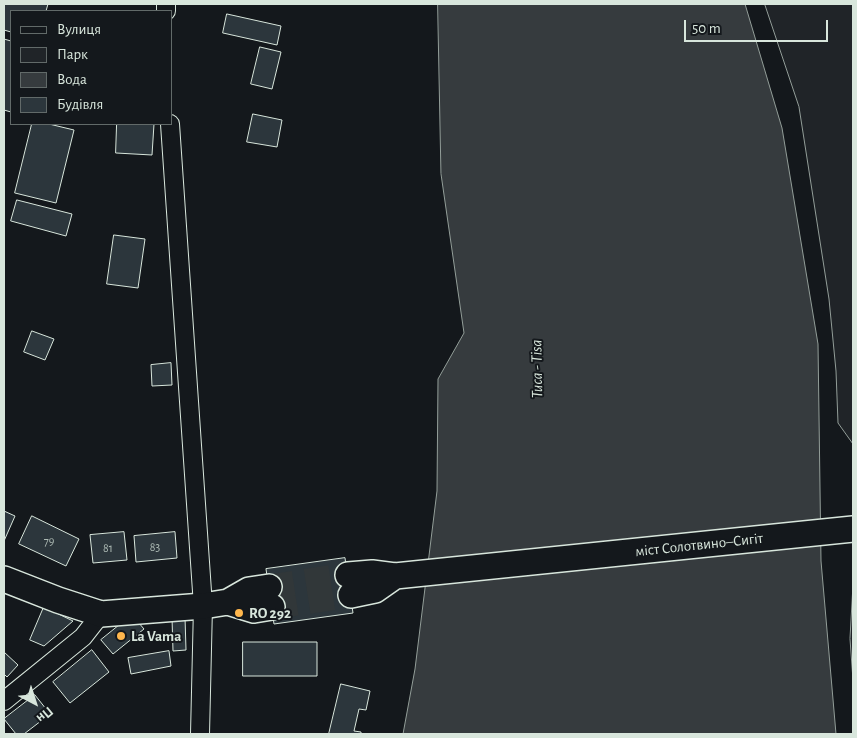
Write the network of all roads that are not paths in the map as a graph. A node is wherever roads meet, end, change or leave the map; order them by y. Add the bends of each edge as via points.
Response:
1 (170, 125) edge
2 (853, 529) edge
3 (4, 579) edge
4 (349, 585) tunnel mouth
5 (270, 597) tunnel mouth
6 (203, 606) junction
7 (101, 614) junction
8 (4, 701) edge
9 (200, 734) edge

1 - 6 street
2 - 4 street, міст Солотвино–Сигіт via 405,575 375,590
3 - 7 street
5 - 6 street via 254,610 228,602
6 - 7 street
6 - 9 street
7 - 8 street via 83,637

